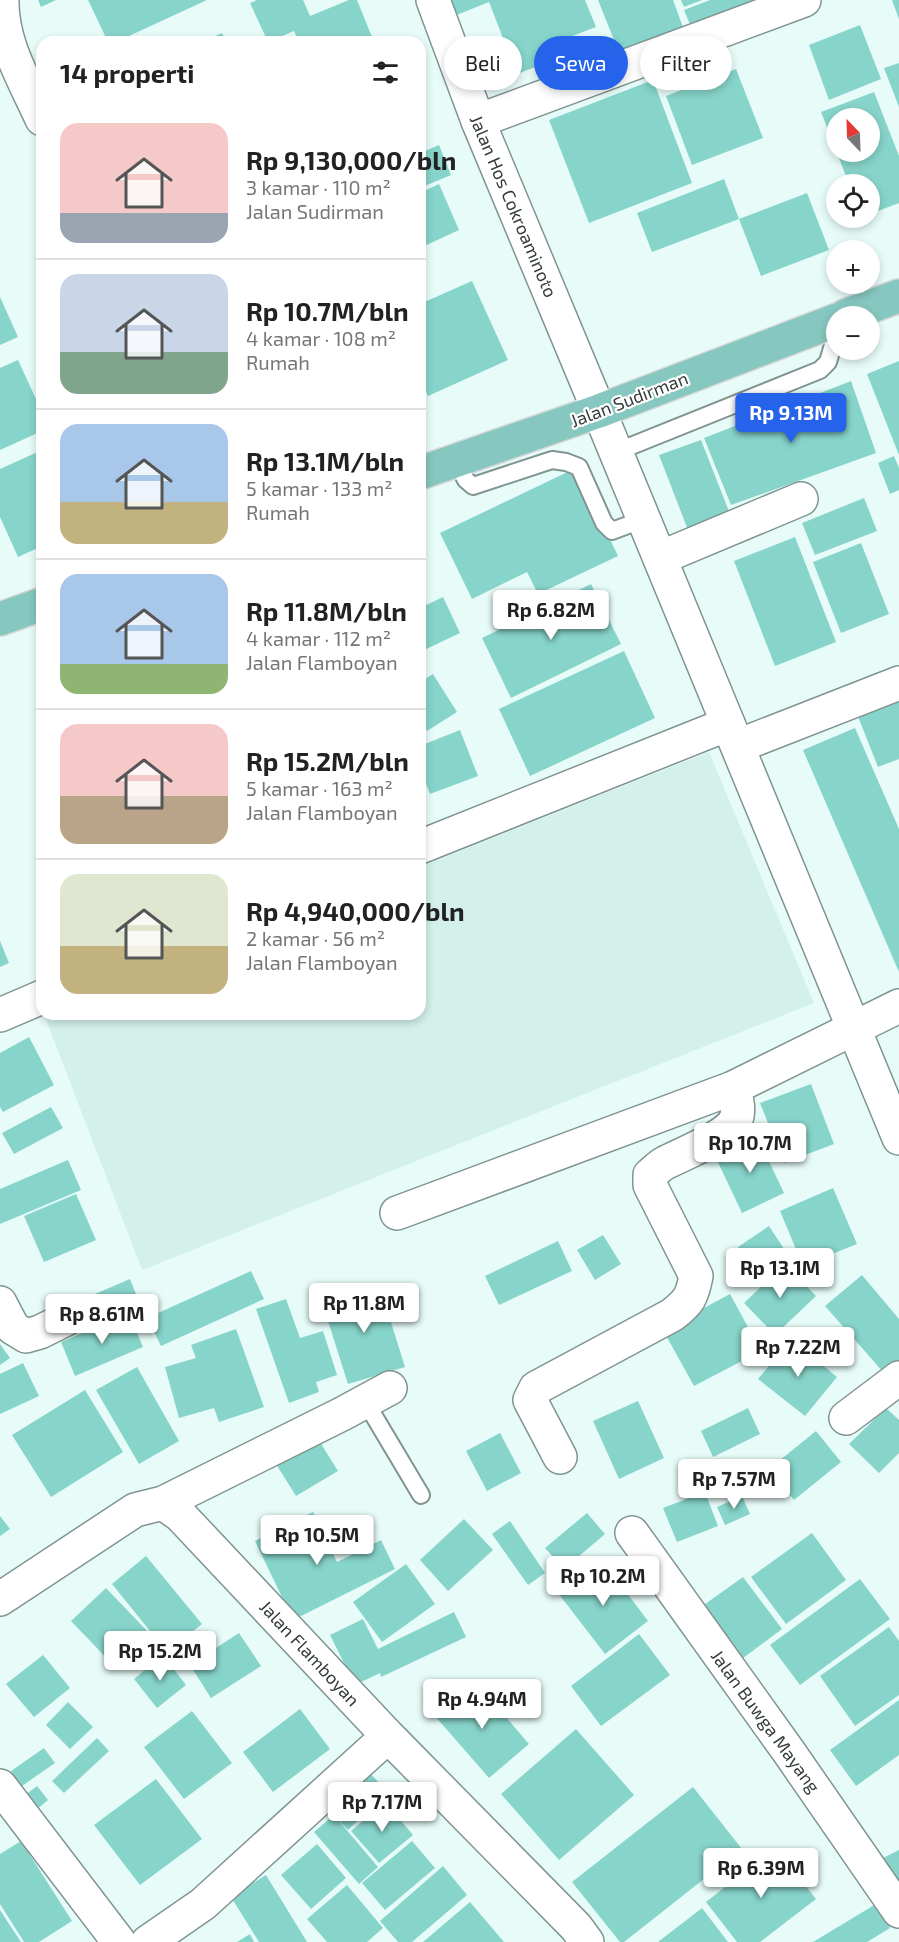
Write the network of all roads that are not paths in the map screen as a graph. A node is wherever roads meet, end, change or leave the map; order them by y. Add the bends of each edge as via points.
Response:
1 (2, 0) edge
2 (433, 0) edge
3 (804, 0) edge
4 (36, 106) edge
5 (478, 121) junction
6 (899, 296) edge
7 (872, 306) edge
8 (826, 324) edge
9 (829, 360) edge
10 (599, 411) junction
11 (616, 452) junction
12 (456, 461) junction
13 (426, 471) edge
14 (801, 499) dead end
15 (644, 519) junction
16 (660, 558) junction
17 (36, 606) edge
18 (0, 619) edge
19 (899, 683) edge
20 (733, 735) junction
21 (426, 845) edge
22 (36, 1000) edge
23 (899, 1006) edge
24 (0, 1015) edge
25 (855, 1030) junction
26 (733, 1088) junction
27 (899, 1138) edge
28 (397, 1213) dead end
29 (0, 1303) edge
30 (68, 1318) dead end
31 (899, 1378) edge
32 (378, 1394) joint
33 (846, 1418) dead end
34 (560, 1457) dead end
35 (421, 1495) dead end
36 (163, 1503) junction
37 (632, 1533) dead end
38 (0, 1599) edge
39 (388, 1736) junction
40 (0, 1785) edge
41 (899, 1911) edge
42 (574, 1937) edge
43 (119, 1942) edge
44 (148, 1942) edge

1 - 4 street via 1,17 9,47
2 - 5 street, Jalan Hos Cokroaminoto
3 - 5 street
5 - 10 street, Jalan Hos Cokroaminoto
6 - 7 main road
8 - 10 main road, Jalan Sudirman
9 - 11 lane via 820,370
10 - 11 street, Jalan Hos Cokroaminoto
10 - 12 main road, Jalan Sudirman
11 - 15 street, Jalan Hos Cokroaminoto
12 - 13 main road, Jalan Sudirman
12 - 15 lane via 473,486 552,460 566,462 579,467 604,523 612,531
14 - 16 street
15 - 16 street, Jalan Hos Cokroaminoto
16 - 20 street, Jalan Hos Cokroaminoto
17 - 18 main road
19 - 20 street
20 - 21 street
20 - 25 street, Jalan Hos Cokroaminoto
22 - 24 street
23 - 25 street
25 - 26 street
25 - 27 street, Jalan Hos Cokroaminoto
26 - 28 street
26 - 34 street via 738,1105 732,1127 662,1164 650,1175 650,1185 696,1276 690,1301 672,1315 536,1388 530,1400
29 - 30 street via 13,1328 26,1336
31 - 33 street
32 - 35 lane
32 - 36 street
36 - 38 street via 135,1510
36 - 39 street, Jalan Flamboyan via 180,1515
37 - 41 street, Jalan Buwga Mayang
39 - 42 street, Jalan Flamboyan
39 - 44 street via 203,1904
40 - 43 street

